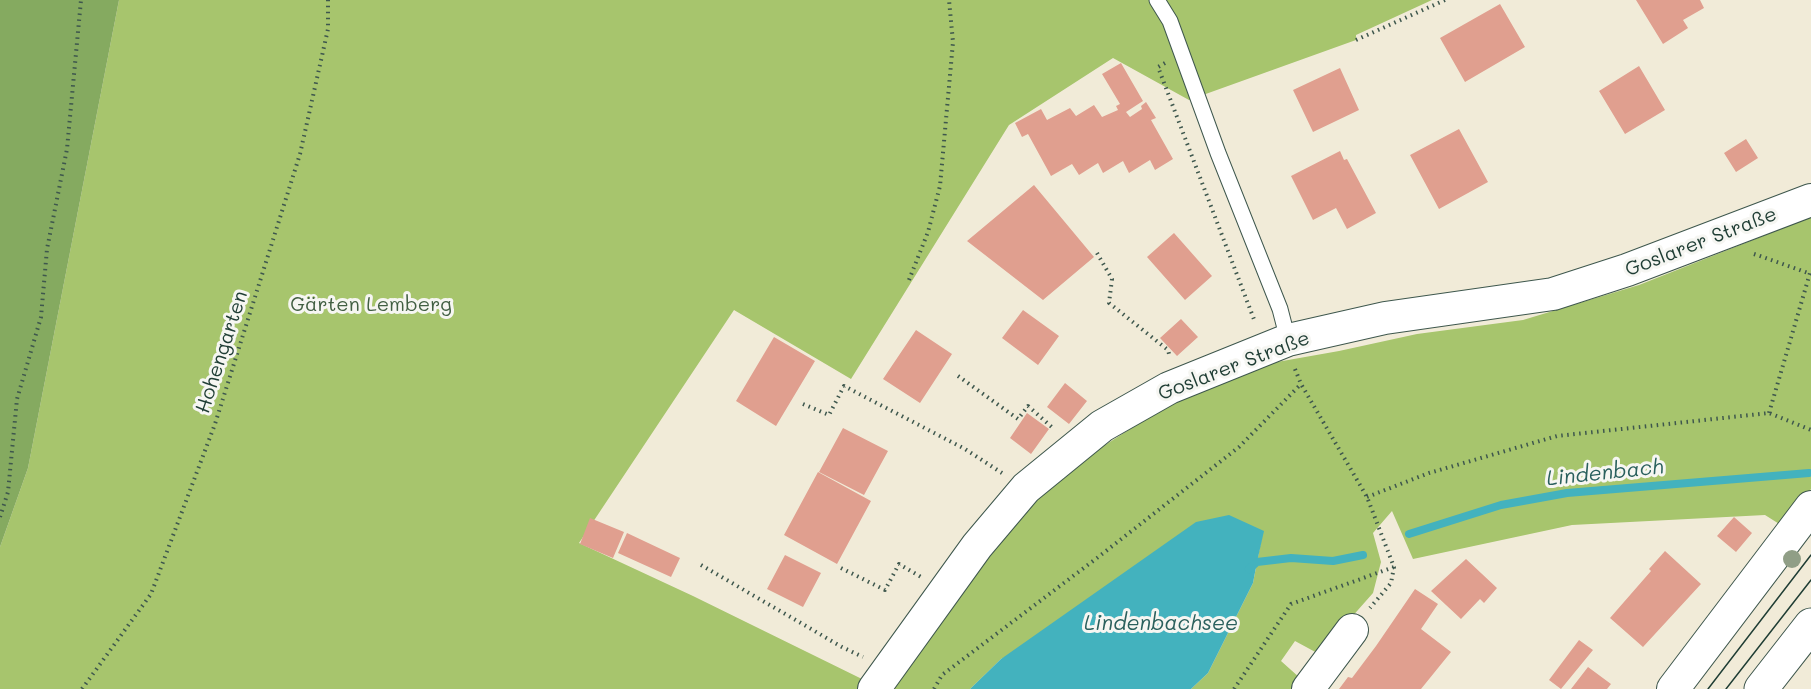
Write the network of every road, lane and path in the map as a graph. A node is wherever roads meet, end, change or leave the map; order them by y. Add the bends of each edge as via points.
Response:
1 (81, 0) edge
2 (328, 0) edge
3 (949, 0) edge
4 (1157, 0) edge
5 (1445, 0) edge
6 (1356, 40) dead end
7 (1811, 200) edge
8 (1724, 234) junction
9 (1096, 253) dead end
10 (1810, 273) edge
11 (909, 280) dead end
12 (1288, 340) junction
13 (958, 376) dead end
14 (1180, 384) junction
15 (1301, 384) junction
16 (803, 404) dead end
17 (1769, 413) junction
18 (1811, 430) edge
19 (1075, 447) junction
20 (1026, 488) junction
21 (1368, 497) junction
22 (1811, 507) edge
23 (0, 517) edge
24 (701, 565) dead end
25 (1394, 567) junction
26 (841, 568) dead end
27 (945, 590) junction
28 (1811, 625) edge
29 (1352, 630) joint
30 (881, 679) edge
31 (82, 689) edge
32 (934, 689) edge
33 (1234, 689) edge
34 (1308, 689) edge
35 (1673, 689) edge
36 (1761, 689) edge

1 - 23 path via 67,149 47,249 40,317 18,399 8,492
2 - 31 path, Hohengarten via 328,29 300,154 214,424 151,594
3 - 11 path via 953,42 940,186 928,232
4 - 12 lane via 1170,21 1280,309
5 - 6 path
7 - 8 street, Goslarer Straße
8 - 10 path via 1739,250
8 - 12 street, Goslarer Straße via 1553,294 1385,318
9 - 14 path via 1112,279 1109,303 1168,350
10 - 17 path
12 - 14 street, Goslarer Straße
12 - 15 path
13 - 19 path via 1018,420 1028,406
14 - 19 street, Goslarer Straße via 1102,426
15 - 21 path
15 - 32 path via 1239,447 942,675
16 - 20 path via 829,415 844,386 965,449
17 - 18 path
17 - 21 path via 1557,436 1429,472
19 - 20 street, Goslarer Straße
20 - 27 street, Goslarer Straße
21 - 25 path
22 - 35 street
24 - 30 path via 842,647
25 - 29 path via 1391,583
25 - 33 path via 1291,604
26 - 27 path via 885,590 899,564
27 - 30 street, Goslarer Straße
28 - 36 main road
29 - 34 street

